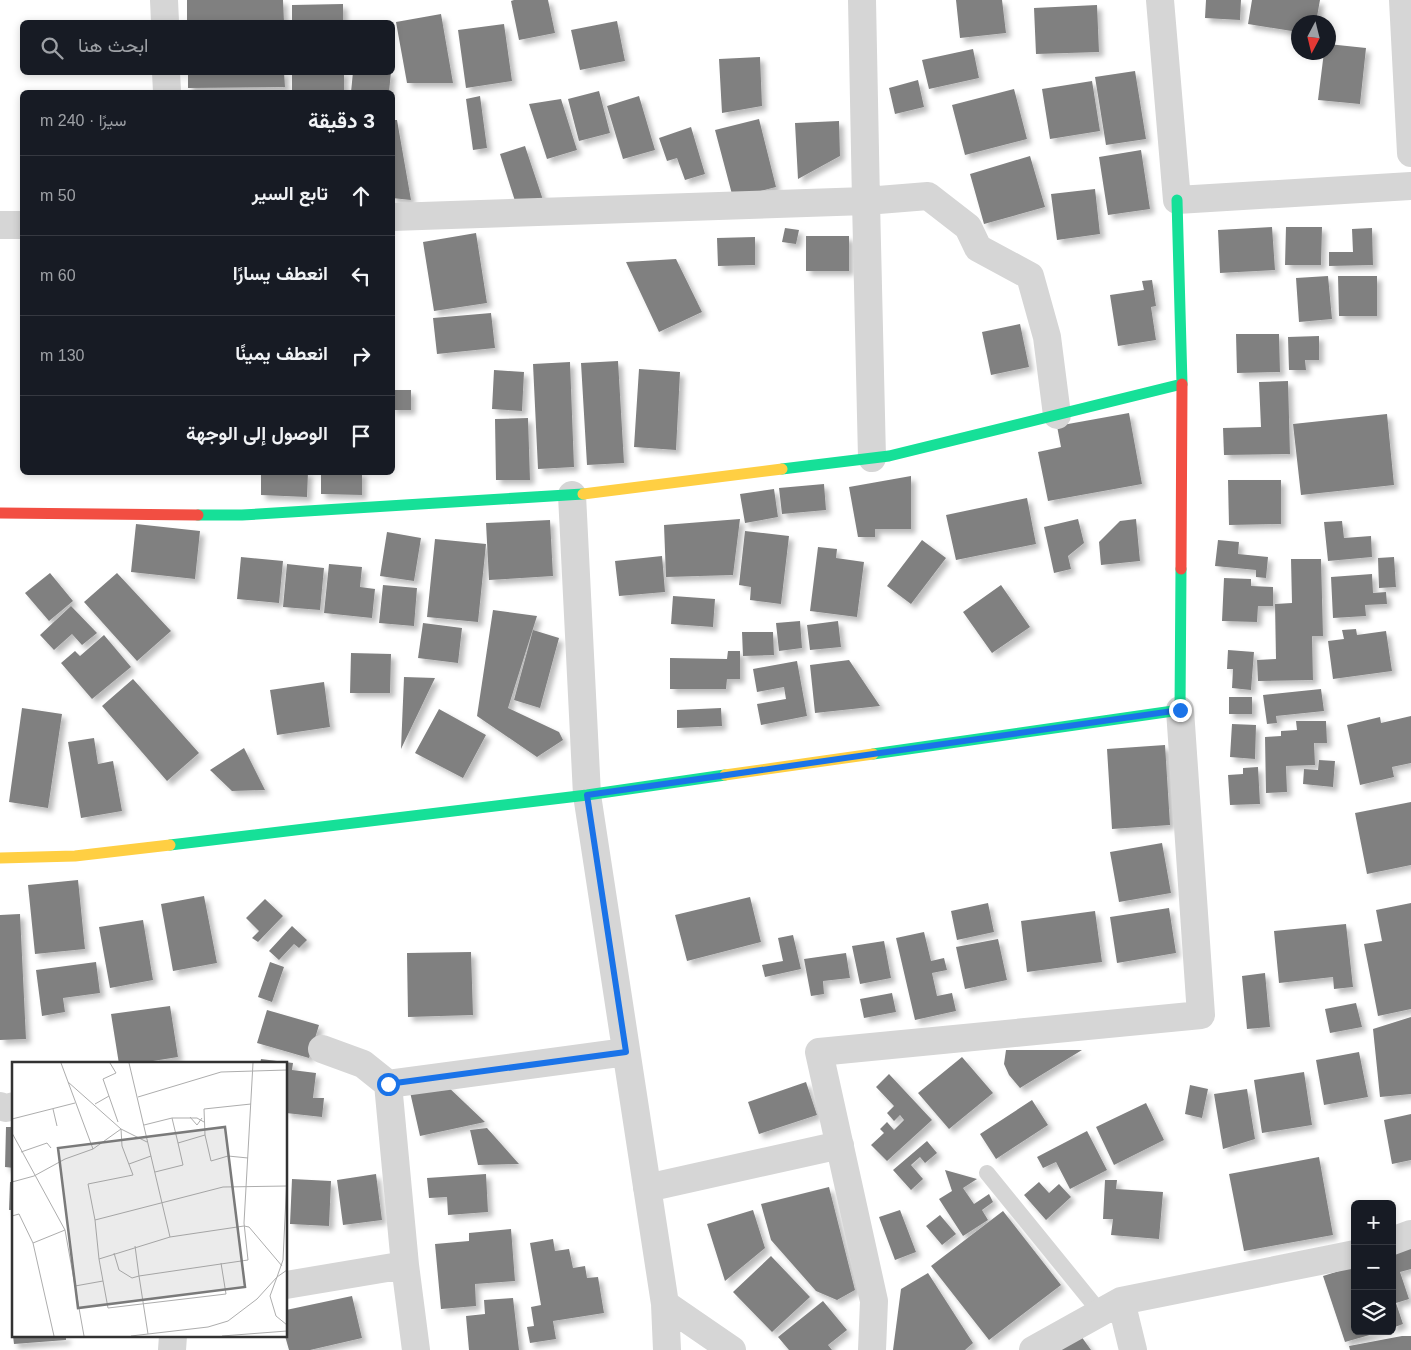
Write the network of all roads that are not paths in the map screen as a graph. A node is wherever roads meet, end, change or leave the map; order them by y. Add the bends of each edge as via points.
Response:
1 (164, 0) edge
2 (862, 0) edge
3 (1160, 0) edge
4 (1403, 0) edge
5 (165, 20) edge
6 (166, 75) edge
7 (167, 90) edge
8 (1411, 154) edge
9 (1411, 186) edge
10 (866, 200) junction
11 (1177, 200) junction
12 (395, 217) edge
13 (0, 225) edge
14 (20, 225) edge
15 (1182, 384) junction
16 (1057, 415) junction
17 (872, 458) junction
18 (572, 495) junction
19 (0, 513) edge
20 (1180, 710) junction
21 (587, 795) junction
22 (0, 858) edge
23 (322, 1049) dead end
24 (626, 1052) junction
25 (388, 1084) junction
26 (0, 1106) edge
27 (12, 1106) edge
28 (840, 1145) junction
29 (987, 1173) dead end
30 (647, 1188) junction
31 (1411, 1234) edge
32 (1396, 1240) edge
33 (1351, 1255) edge
34 (405, 1264) junction
35 (288, 1285) edge
36 (665, 1304) junction
37 (1110, 1306) junction
38 (416, 1350) edge
39 (667, 1350) edge
40 (732, 1350) edge
41 (872, 1350) edge
42 (1033, 1350) edge
43 (1133, 1350) edge

1 - 5 street
2 - 10 street
3 - 11 street
4 - 8 street
6 - 7 street
9 - 11 street
10 - 12 street
10 - 16 street via 928,196 968,228 978,248 1030,276 1047,337
10 - 17 street
11 - 15 street
13 - 14 street
15 - 16 street
15 - 20 street
16 - 17 street
17 - 18 street
18 - 19 street via 242,516
18 - 21 street
20 - 21 street
20 - 28 street via 1201,1015 819,1052
21 - 22 street via 75,856
21 - 24 street
23 - 25 street via 363,1064
24 - 25 street
24 - 30 street
25 - 34 street
26 - 27 street
28 - 30 street
28 - 41 street via 874,1301
29 - 37 lane
30 - 36 street
31 - 32 street
33 - 37 street
34 - 35 street
34 - 38 street
36 - 39 street
36 - 40 street
37 - 42 street
37 - 43 street

